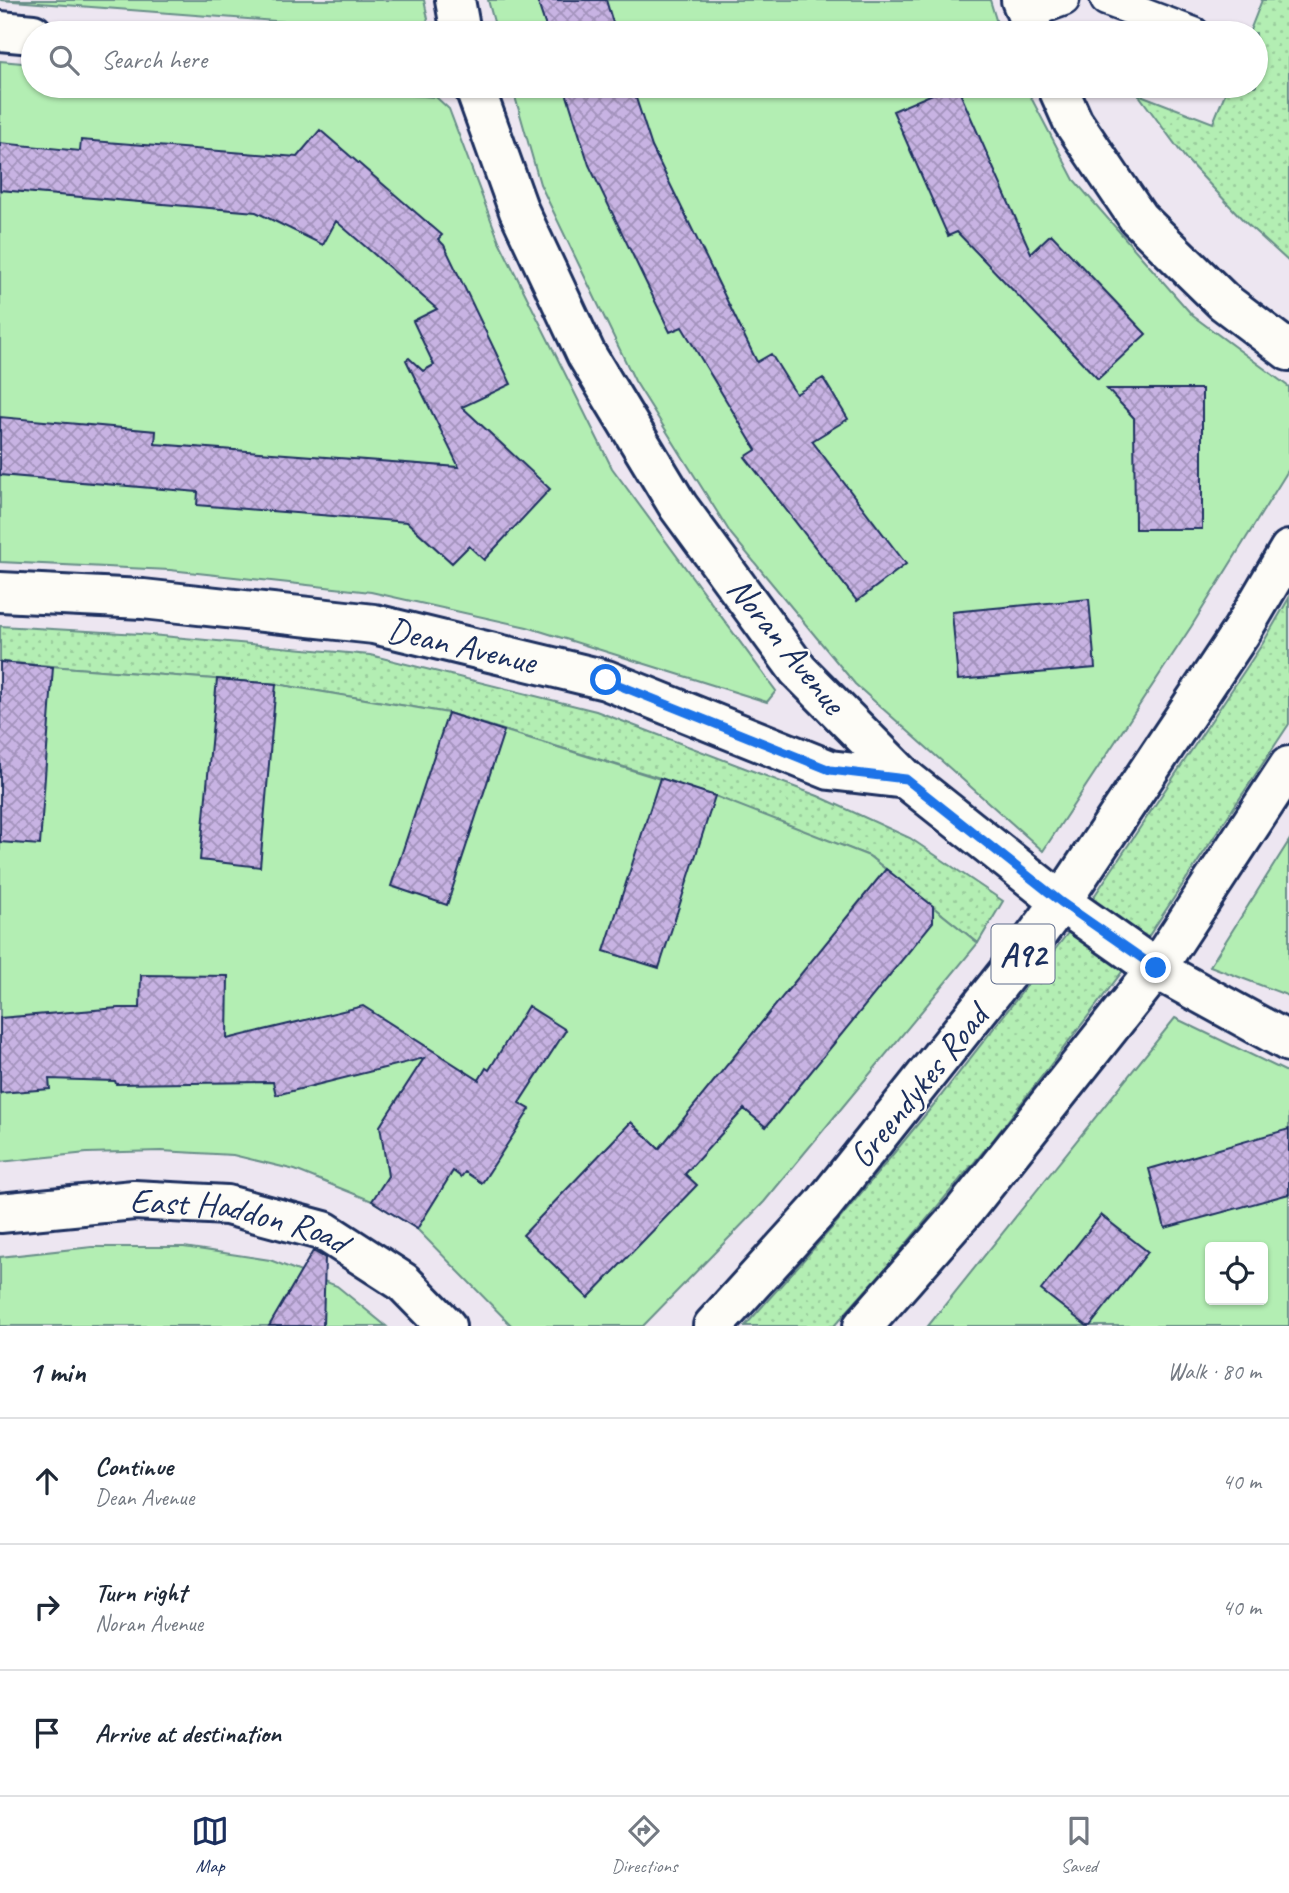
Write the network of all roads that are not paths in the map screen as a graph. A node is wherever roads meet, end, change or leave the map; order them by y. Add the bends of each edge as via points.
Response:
1 (454, 0) edge
2 (1064, 0) edge
3 (1106, 0) edge
4 (1027, 16) edge
5 (458, 21) edge
6 (1162, 21) edge
7 (0, 31) edge
8 (21, 32) edge
9 (478, 98) edge
10 (1062, 98) edge
11 (1289, 351) edge
12 (1289, 550) edge
13 (0, 592) edge
14 (1289, 766) edge
15 (906, 779) junction
16 (1061, 902) junction
17 (1156, 968) junction
18 (1289, 1042) edge
19 (0, 1213) edge
20 (446, 1326) edge
21 (713, 1326) edge
22 (863, 1326) edge

1 - 5 main road
2 - 4 lane
3 - 6 lane
7 - 8 main road
9 - 15 main road, Noran Avenue via 519,211 586,354 678,506 798,670
10 - 11 main road via 1073,122 1138,218 1223,301
12 - 16 main road, Greendykes Road / A92 via 1241,632
13 - 15 main road, Dean Avenue via 143,599 374,624 606,680 830,770
14 - 17 main road
15 - 16 main road, Noran Avenue
16 - 17 main road, Noran Avenue
16 - 21 main road, Greendykes Road / A92 via 822,1206
17 - 18 main road, Noran Avenue
17 - 22 main road via 964,1211
19 - 20 main road, East Haddon Road via 134,1199 227,1205 324,1231 402,1282

